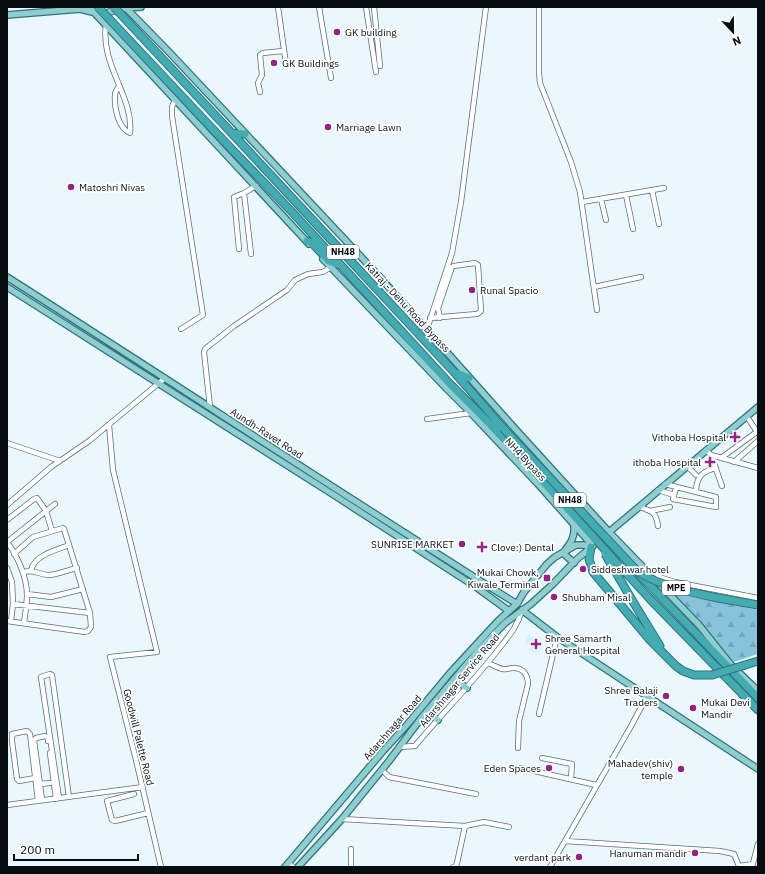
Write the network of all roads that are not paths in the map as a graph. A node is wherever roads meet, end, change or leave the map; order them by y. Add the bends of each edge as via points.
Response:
1 (89, 7) edge
2 (114, 7) edge
3 (141, 7) edge
4 (278, 7) edge
5 (319, 7) edge
6 (366, 7) edge
7 (374, 7) edge
8 (486, 7) edge
9 (539, 7) edge
10 (125, 8) edge
11 (96, 10) edge
12 (7, 16) edge
13 (106, 25) junction
14 (283, 51) junction
15 (286, 64) dead end
16 (380, 66) dead end
17 (376, 72) dead end
18 (331, 78) dead end
19 (119, 86) junction
20 (260, 92) dead end
21 (175, 100) junction
22 (230, 130) junction
23 (245, 134) junction
24 (256, 186) junction
25 (664, 188) dead end
26 (652, 190) junction
27 (244, 193) junction
28 (626, 195) junction
29 (601, 199) junction
30 (582, 202) junction
31 (606, 220) dead end
32 (659, 224) dead end
33 (633, 229) dead end
34 (307, 241) junction
35 (239, 249) dead end
36 (251, 254) dead end
37 (342, 266) junction
38 (331, 267) junction
39 (7, 277) edge
40 (641, 277) dead end
41 (7, 287) edge
42 (594, 287) junction
43 (597, 310) dead end
44 (430, 318) junction
45 (440, 318) junction
46 (181, 329) dead end
47 (427, 329) junction
48 (454, 372) junction
49 (165, 378) junction
50 (469, 378) junction
51 (158, 384) junction
52 (461, 400) junction
53 (210, 407) junction
54 (758, 407) edge
55 (471, 413) junction
56 (747, 416) junction
57 (427, 419) dead end
58 (109, 425) junction
59 (501, 430) junction
60 (758, 432) edge
61 (758, 440) edge
62 (7, 443) edge
63 (706, 450) junction
64 (711, 455) junction
65 (721, 458) junction
66 (60, 461) junction
67 (734, 462) junction
68 (687, 466) junction
69 (716, 468) junction
70 (758, 468) edge
71 (696, 474) dead end
72 (665, 484) junction
73 (722, 486) dead end
74 (676, 488) junction
75 (658, 490) junction
76 (696, 490) dead end
77 (674, 495) junction
78 (7, 504) edge
79 (55, 504) dead end
80 (640, 507) junction
81 (670, 507) dead end
82 (46, 511) junction
83 (650, 511) junction
84 (7, 520) edge
85 (658, 526) dead end
86 (574, 527) junction
87 (52, 531) junction
88 (609, 532) junction
89 (7, 542) edge
90 (69, 545) junction
91 (594, 545) junction
92 (563, 553) junction
93 (14, 554) junction
94 (574, 563) junction
95 (7, 568) edge
96 (76, 568) junction
97 (645, 568) junction
98 (31, 570) junction
99 (22, 572) junction
100 (638, 572) junction
101 (83, 589) junction
102 (27, 594) junction
103 (758, 598) edge
104 (13, 604) junction
105 (517, 604) junction
106 (26, 605) junction
107 (758, 606) edge
108 (522, 610) junction
109 (509, 611) junction
110 (90, 613) junction
111 (9, 621) edge
112 (24, 623) junction
113 (557, 637) junction
114 (669, 659) junction
115 (758, 661) edge
116 (488, 662) junction
117 (730, 667) junction
118 (455, 680) junction
119 (467, 688) junction
120 (758, 691) edge
121 (647, 696) junction
122 (758, 698) edge
123 (758, 710) edge
124 (427, 712) junction
125 (539, 714) dead end
126 (438, 720) junction
127 (399, 748) junction
128 (518, 748) dead end
129 (542, 758) dead end
130 (521, 768) dead end
131 (758, 768) edge
132 (382, 770) junction
133 (35, 778) junction
134 (570, 779) junction
135 (50, 782) dead end
136 (40, 784) junction
137 (68, 785) junction
138 (596, 785) junction
139 (58, 787) junction
140 (142, 787) junction
141 (134, 794) dead end
142 (476, 794) dead end
143 (69, 797) junction
144 (58, 798) junction
145 (40, 801) junction
146 (7, 805) edge
147 (148, 813) junction
148 (342, 819) junction
149 (465, 826) junction
150 (509, 827) dead end
151 (565, 841) junction
152 (758, 844) edge
153 (351, 849) dead end
154 (752, 865) edge
155 (289, 866) edge
156 (738, 866) edge
157 (161, 867) edge
158 (298, 867) edge
159 (351, 867) edge
160 (453, 867) edge
161 (550, 867) edge

1 - 11 main road, NH4 Bypass
2 - 22 highway, NH48, bridge
3 - 10 main road
4 - 14 street
5 - 18 street
6 - 17 street
7 - 16 street
8 - 44 street via 452,253
9 - 30 street via 540,83 571,162
10 - 11 main road via 101,14
10 - 23 main road
11 - 12 main road via 80,9
11 - 13 main road, NH4 Bypass
11 - 37 highway, NH48, bridge via 294,213
13 - 19 street via 105,42
13 - 21 main road, NH4 Bypass
14 - 15 street
14 - 20 street via 260,55
19 - 19 street via 129,113 130,132 118,121 115,95
21 - 24 main road, NH4 Bypass
21 - 46 street via 172,116 203,315
22 - 23 highway
22 - 48 highway, Katraj - Dehu Road Bypass / NH48
23 - 47 main road
24 - 27 street
24 - 34 main road, NH4 Bypass
25 - 26 street
26 - 28 street
26 - 32 street
27 - 35 street via 234,197
27 - 36 street
28 - 29 street
28 - 33 street
29 - 30 street
29 - 31 street
30 - 42 street
34 - 37 highway via 328,261
34 - 38 main road, NH4 Bypass
37 - 52 highway, Katraj - Dehu Road Bypass / NH48 via 453,387
38 - 52 main road, NH4 Bypass
38 - 53 street via 295,280 287,290 205,349
39 - 49 main road, Aundh-Ravet Road
40 - 42 street
41 - 51 main road, Aundh-Ravet Road
42 - 43 street
44 - 45 street
44 - 47 street
45 - 45 street via 480,313 478,265 475,263 452,267 438,308
47 - 50 main road
48 - 50 highway
48 - 59 highway, NH48
49 - 51 street
49 - 53 main road, Aundh-Ravet Road
50 - 88 main road
51 - 58 street
51 - 109 main road, Aundh-Ravet Road via 476,587
52 - 55 main road, NH4 Bypass
52 - 59 highway, NH48
53 - 105 main road, Aundh-Ravet Road
54 - 56 main road, Adarshnagar Road
55 - 57 street
55 - 86 main road, NH4 Bypass via 538,484
56 - 60 street
56 - 63 main road, Adarshnagar Road
58 - 66 street
58 - 140 street, Goodwill Palette Road via 113,470 157,652 110,657
59 - 91 highway, NH48
59 - 100 highway, NH48, bridge
60 - 65 street
61 - 67 street
62 - 66 street
63 - 64 street
63 - 68 main road, Adarshnagar Road
64 - 65 street
64 - 69 street
65 - 67 street
66 - 78 street
67 - 70 street
68 - 71 street
68 - 72 main road, Adarshnagar Road
69 - 73 street
69 - 76 street via 700,475
72 - 74 street
72 - 75 main road, Adarshnagar Road
74 - 77 street
74 - 77 street via 716,496 716,507 673,499
75 - 77 street
75 - 80 main road, Adarshnagar Road
79 - 82 street
80 - 83 street
80 - 88 main road, Adarshnagar Road
81 - 83 street
82 - 84 street via 36,498
82 - 87 street
82 - 89 street
83 - 85 street via 656,515
86 - 91 main road, NH4 Bypass
86 - 92 main road via 572,542
87 - 90 street via 64,528
87 - 93 street via 31,538
88 - 91 main road, Adarshnagar Road
88 - 97 main road
89 - 93 street
90 - 96 street
90 - 98 street via 38,559
91 - 92 main road via 576,545
91 - 94 main road, Adarshnagar Road
91 - 114 highway, bridge
91 - 114 highway via 589,559 592,572
91 - 123 highway, NH48, bridge
92 - 94 main road
92 - 105 main road via 547,564
93 - 99 street
94 - 108 main road, Adarshnagar Road
95 - 104 street via 12,582
96 - 98 street via 52,575
96 - 101 street
97 - 103 street via 675,582
97 - 117 main road via 699,625
98 - 99 street
99 - 102 street
100 - 107 highway, MPE, bridge via 673,588
100 - 117 highway, NH48, bridge
101 - 102 street via 51,597
101 - 110 street
102 - 106 street
104 - 106 street
104 - 111 street
105 - 109 main road, Adarshnagar Road
106 - 110 street
106 - 112 street
108 - 113 main road
108 - 116 street, Adarshnagar Service Road via 517,625
108 - 118 main road, Adarshnagar Road via 505,623 477,652
109 - 155 main road, Adarshnagar Road via 450,672
110 - 112 street via 91,627 85,632
111 - 112 street
113 - 121 main road
113 - 125 street
114 - 115 highway, bridge via 686,673 698,676 712,675
116 - 119 street, Adarshnagar Service Road
116 - 128 street via 500,669 522,670 528,678 519,721
117 - 120 main road
117 - 122 highway, NH48
118 - 119 main road
118 - 124 main road, Adarshnagar Road
119 - 126 street, Adarshnagar Service Road
121 - 131 main road
121 - 138 street
124 - 126 main road
124 - 127 main road, Adarshnagar Road
126 - 127 street, Adarshnagar Service Road via 415,746
127 - 132 main road, Adarshnagar Road
129 - 134 street via 572,764
130 - 134 street
132 - 142 street via 389,777
132 - 148 main road, Adarshnagar Road
133 - 133 street via 29,732 14,733 12,741 17,779 19,781
133 - 145 street
134 - 138 street
135 - 136 street
136 - 144 street via 34,740 45,736 48,738
136 - 145 street
137 - 139 street
137 - 139 street via 50,674 41,677
137 - 143 street
138 - 151 street
139 - 144 street
140 - 143 street
140 - 147 street, Goodwill Palette Road
141 - 147 street via 107,801 112,820
143 - 144 street
144 - 145 street
145 - 146 street
147 - 157 street, Goodwill Palette Road
148 - 149 street
148 - 158 main road, Adarshnagar Road
149 - 150 street via 484,822
149 - 160 street via 457,863
151 - 156 street via 720,851 734,854
151 - 161 street
152 - 154 street
153 - 159 street
154 - 156 street

